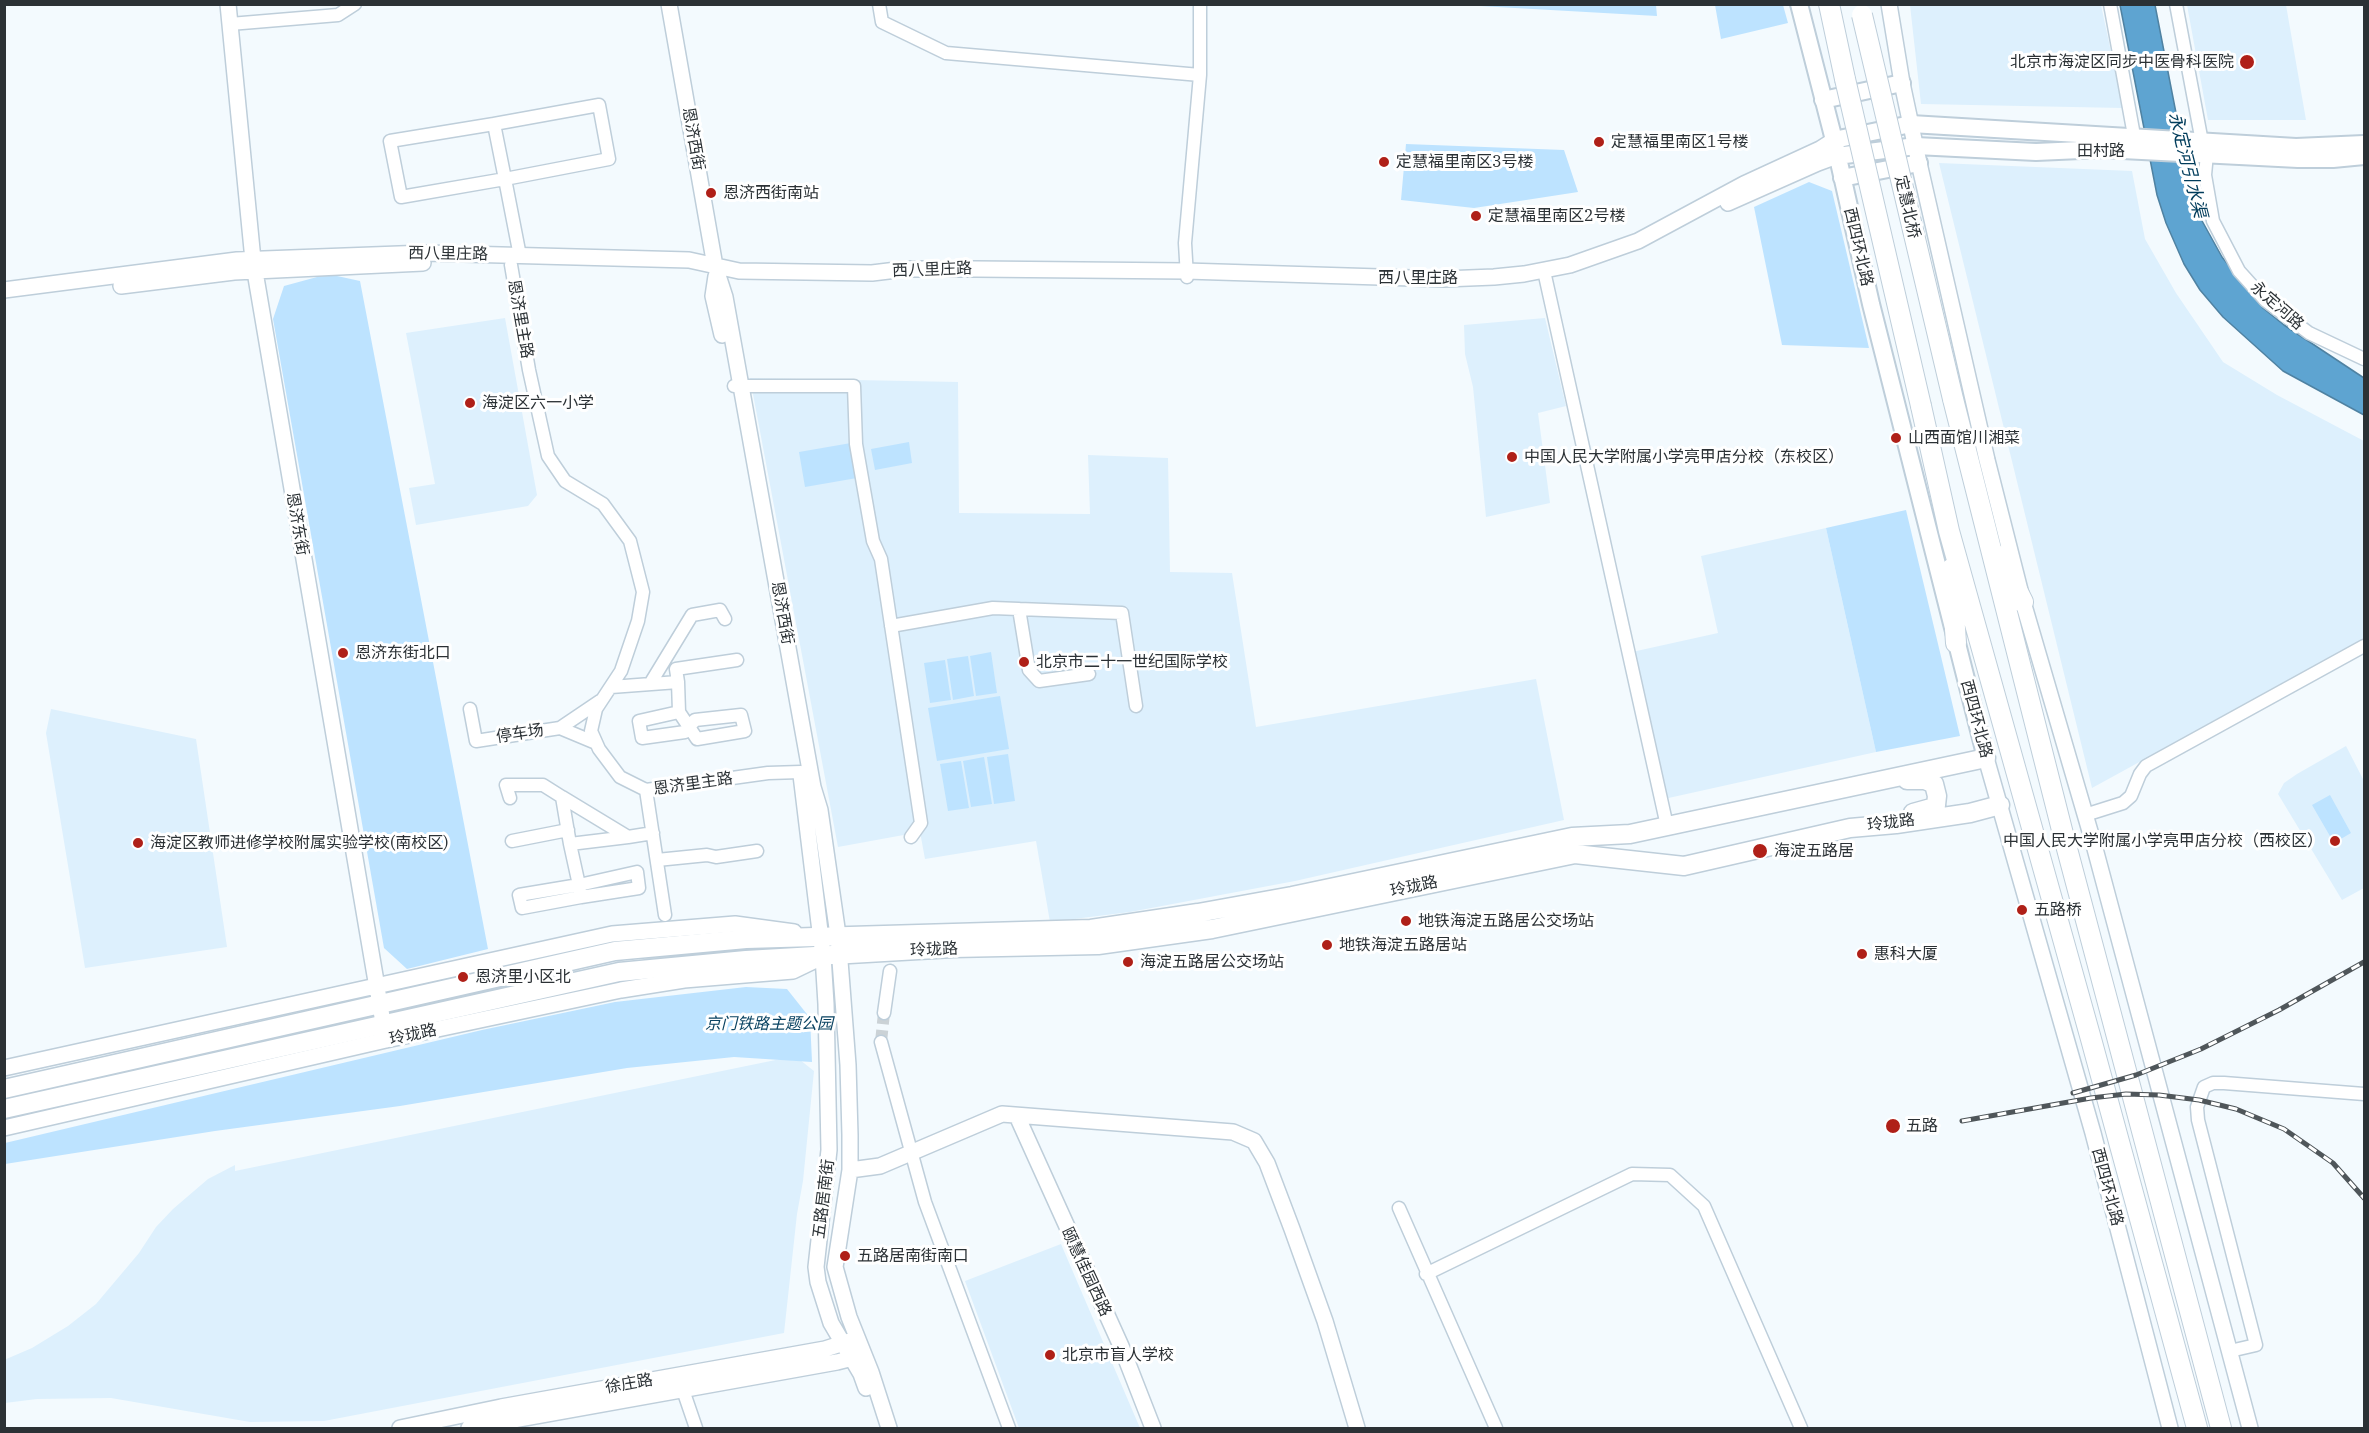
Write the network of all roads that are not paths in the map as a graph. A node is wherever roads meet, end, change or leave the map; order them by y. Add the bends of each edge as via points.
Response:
1 (228, 4) edge
2 (356, 4) edge
3 (669, 4) edge
4 (879, 4) edge
5 (1200, 4) edge
6 (1799, 4) edge
7 (1822, 4) edge
8 (1829, 4) edge
9 (1889, 4) edge
10 (2110, 4) edge
11 (2176, 4) edge
12 (1861, 10) edge
13 (230, 24) junction
14 (1837, 46) junction
15 (1200, 75) junction
16 (1902, 83) junction
17 (1823, 100) junction
18 (494, 124) junction
19 (1911, 124) junction
20 (2139, 140) junction
21 (2364, 144) edge
22 (1836, 148) junction
23 (2200, 148) junction
24 (1918, 155) junction
25 (2364, 156) edge
26 (1842, 178) junction
27 (505, 179) junction
28 (515, 261) junction
29 (255, 265) junction
30 (716, 269) junction
31 (1187, 274) junction
32 (1544, 274) junction
33 (4, 290) edge
34 (4, 300) edge
35 (2364, 359) edge
36 (737, 386) junction
37 (1921, 406) joint
38 (1982, 519) junction
39 (1949, 531) junction
40 (2023, 602) junction
41 (1019, 609) junction
42 (725, 619) dead end
43 (891, 626) junction
44 (1956, 644) junction
45 (2364, 646) edge
46 (737, 660) dead end
47 (1089, 674) dead end
48 (678, 682) junction
49 (650, 684) junction
50 (611, 687) junction
51 (603, 698) junction
52 (1136, 706) dead end
53 (470, 709) dead end
54 (679, 712) junction
55 (560, 728) junction
56 (596, 743) junction
57 (1986, 758) junction
58 (801, 772) junction
59 (1882, 780) junction
60 (646, 790) junction
61 (562, 797) junction
62 (510, 798) dead end
63 (2000, 806) junction
64 (2085, 815) junction
65 (1667, 826) junction
66 (1850, 828) junction
67 (568, 830) junction
68 (653, 833) junction
69 (628, 837) junction
70 (910, 837) dead end
71 (512, 841) dead end
72 (570, 844) junction
73 (757, 851) dead end
74 (657, 860) junction
75 (580, 891) dead end
76 (665, 915) dead end
77 (830, 935) junction
78 (832, 955) junction
79 (890, 971) dead end
80 (379, 994) junction
81 (884, 1013) tunnel mouth
82 (385, 1032) junction
83 (880, 1042) tunnel mouth
84 (4, 1068) edge
85 (4, 1089) edge
86 (2364, 1094) edge
87 (4, 1109) edge
88 (1017, 1116) junction
89 (4, 1128) edge
90 (912, 1153) junction
91 (850, 1170) junction
92 (1399, 1208) dead end
93 (1426, 1274) junction
94 (850, 1341) junction
95 (2230, 1351) junction
96 (858, 1357) junction
97 (683, 1390) junction
98 (472, 1425) edge
99 (400, 1428) edge
100 (696, 1428) edge
101 (879, 1428) edge
102 (889, 1428) edge
103 (1009, 1428) edge
104 (1153, 1428) edge
105 (1357, 1428) edge
106 (1496, 1428) edge
107 (1801, 1428) edge
108 (2170, 1428) edge
109 (2197, 1428) edge
110 (2221, 1428) edge
111 (2250, 1428) edge

1 - 13 street, 恩济东街
2 - 13 street via 338,15
3 - 30 street, 恩济西街
4 - 15 street via 882,22 946,54
5 - 15 street
6 - 17 main road, 西四环北路
7 - 14 highway
8 - 14 highway
9 - 16 street
10 - 20 street
11 - 23 street, 永定河路
12 - 38 highway, 定慧北桥, bridge
13 - 29 street, 恩济东街
14 - 37 highway, 定慧北桥, bridge
15 - 31 street via 1185,243
16 - 17 main road
16 - 19 street
17 - 22 main road, 西四环北路
18 - 27 street, 恩济里主路
18 - 27 street via 599,105 609,159
18 - 27 street via 390,141 401,197
19 - 20 main road, 田村路
19 - 22 main road, 田村路
19 - 24 street
20 - 23 main road, 田村路
20 - 24 main road, 田村路 via 2103,149
21 - 23 main road, 田村路
22 - 24 main road, 田村路
22 - 26 main road, 西四环北路
22 - 32 street, 西八里庄路 via 1820,149 1744,184 1638,241
23 - 25 main road, 田村路 via 2298,159
23 - 35 street, 永定河路 via 2213,220 2239,271 2266,301 2308,333
24 - 26 main road
24 - 40 street
26 - 44 main road, 西四环北路
27 - 28 street, 恩济里主路
28 - 29 street, 西八里庄路
28 - 30 street, 西八里庄路
28 - 50 street, 恩济里主路 via 529,370 548,456 565,481 603,504 630,541 643,592 621,671
29 - 33 street, 西八里庄路
29 - 34 street, 西八里庄路
29 - 80 street, 恩济东街
30 - 31 street, 西八里庄路 via 738,278 874,280 908,275
30 - 36 street, 恩济西街 via 714,296
31 - 32 street, 西八里庄路 via 1466,285
32 - 65 street
36 - 43 street via 854,386 856,444
36 - 58 street, 恩济西街
36 - 77 street, 恩济西街 via 820,810
37 - 39 highway, 西四环北路
38 - 40 highway
38 - 110 highway
39 - 44 highway
39 - 109 highway, 西四环北路
40 - 64 street
41 - 43 street via 993,608
41 - 47 street via 1029,670 1039,681
41 - 52 street via 1122,613
42 - 49 street via 720,610 692,615
43 - 70 street via 921,823
44 - 57 main road, 西四环北路
45 - 64 street via 2146,766 2123,804
46 - 48 street via 676,669
48 - 49 street
48 - 54 street
49 - 50 street
50 - 51 street, 恩济里主路
51 - 55 street
51 - 56 street, 恩济里主路 via 591,731
53 - 55 street, 停车场 via 476,741
54 - 54 street via 639,721 642,738 685,732 689,727
55 - 56 street
56 - 60 street, 恩济里主路 via 620,777
57 - 59 main road, 玲珑路
57 - 63 street, 西四环北路
58 - 60 street, 恩济里主路
58 - 77 street, 恩济西街
59 - 65 main road, 玲珑路
59 - 66 main road via 1925,780 1934,784 1936,805
60 - 68 street
61 - 62 street via 543,784 506,785
61 - 67 street
61 - 69 street
63 - 66 main road, 玲珑路
63 - 108 street, 西四环北路 via 2093,1133
64 - 95 street
65 - 77 main road, 玲珑路 via 1630,834 1572,837 1292,896 1091,928
66 - 78 main road, 玲珑路 via 1684,866 1575,854 1212,929 1098,945
67 - 71 street
67 - 72 street
68 - 69 street
68 - 74 street
69 - 72 street
72 - 75 street
73 - 74 street
74 - 76 street
77 - 78 street, 恩济西街
77 - 80 main road, 玲珑路 via 615,951
78 - 82 main road, 玲珑路 via 619,972
78 - 91 street, 五路居南街 via 848,1065
78 - 94 street, 五路居南街 via 830,1150 816,1267 831,1323
79 - 81 street
80 - 82 street, 恩济东街
80 - 84 street, 玲珑路
80 - 85 main road, 玲珑路 via 152,1057
82 - 87 main road, 玲珑路
82 - 89 street, 玲珑路
83 - 90 street
86 - 95 street via 2224,1083 2204,1087 2197,1107 2198,1120 2256,1345
88 - 90 street via 1002,1114
88 - 104 street, 颐慧佳园西路 via 1121,1346
88 - 105 street via 1233,1132 1254,1141 1267,1163 1292,1228
90 - 91 street via 880,1166
90 - 103 street via 925,1202
91 - 94 street, 五路居南街 via 836,1267
92 - 93 street
93 - 106 street
93 - 107 street via 1632,1174 1670,1175 1704,1206
94 - 96 street, 五路居南街
94 - 98 street, 徐庄路
95 - 111 street
96 - 97 street, 徐庄路
96 - 101 street, 五路居南街
96 - 102 street, 五路居南街
97 - 98 street, 徐庄路
97 - 100 street
98 - 99 street, 徐庄路

